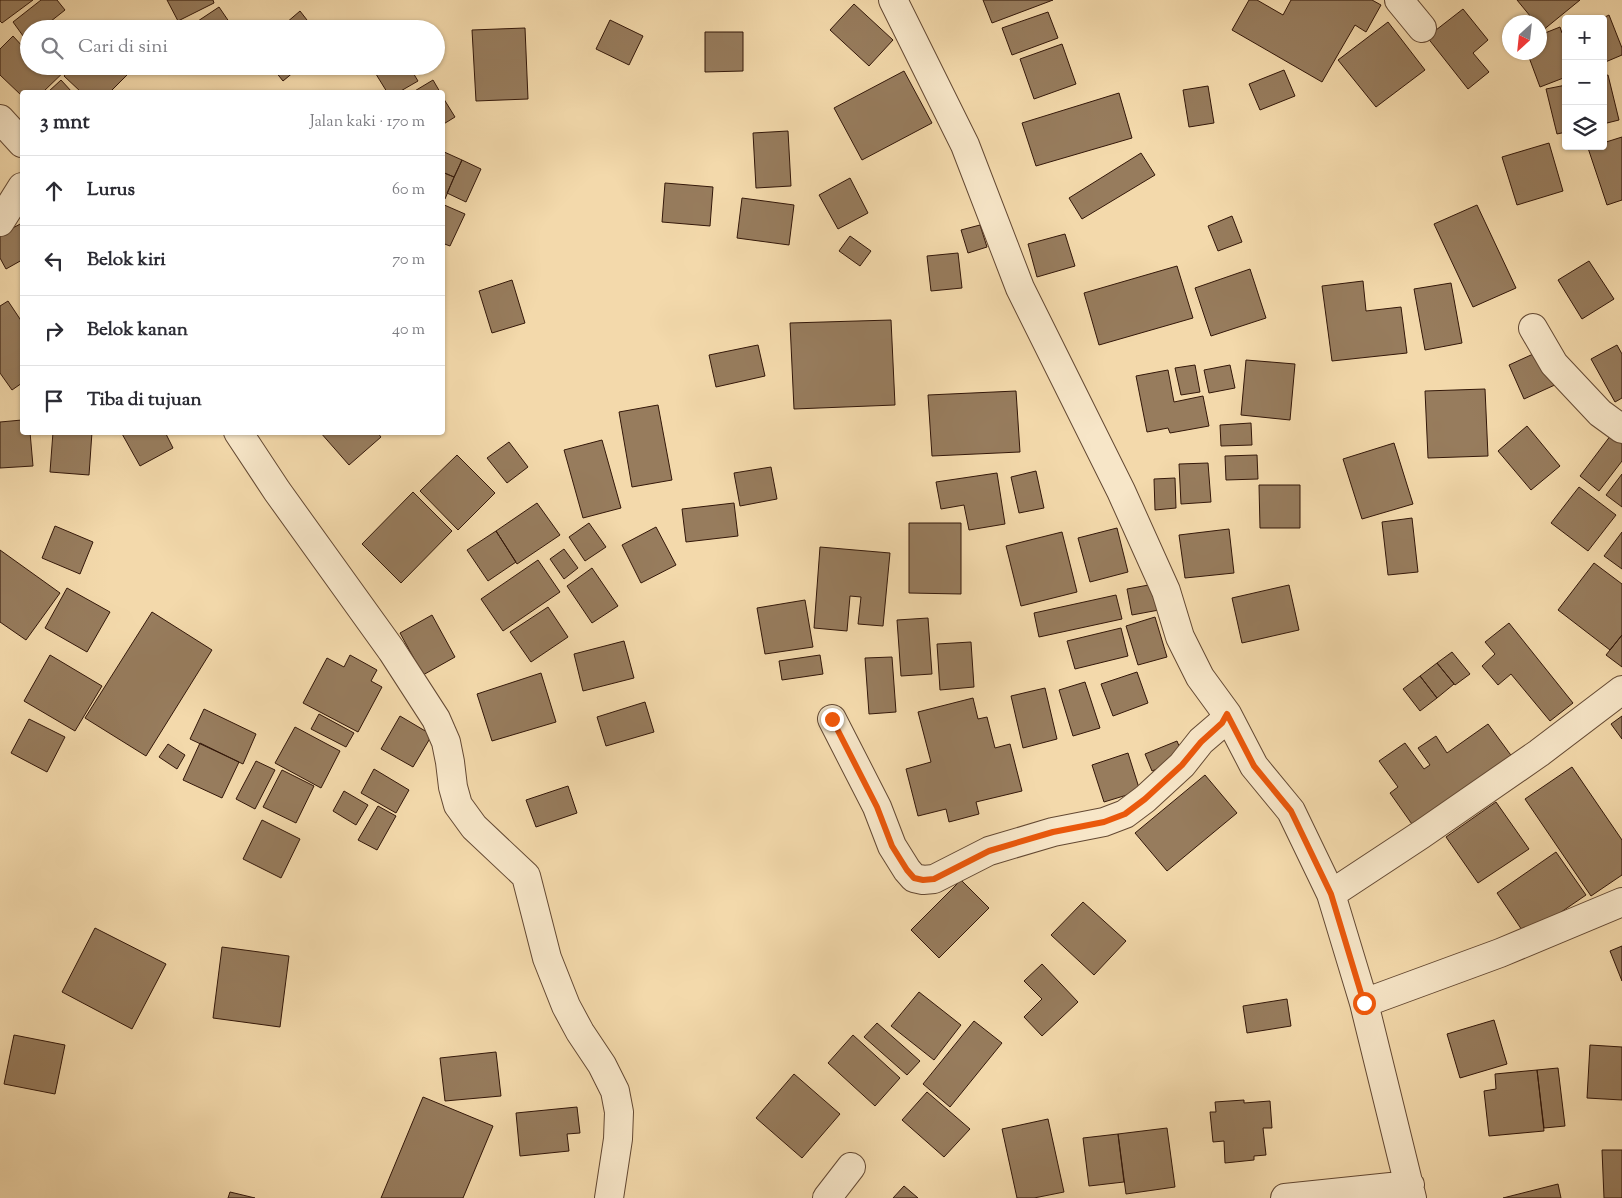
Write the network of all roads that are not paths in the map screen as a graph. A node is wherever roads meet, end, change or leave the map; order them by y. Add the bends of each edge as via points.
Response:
1 (893, 0) edge
2 (1399, 0) edge
3 (1422, 28) dead end
4 (0, 119) edge
5 (20, 141) edge
6 (20, 190) edge
7 (0, 222) edge
8 (1533, 328) dead end
9 (1622, 429) edge
10 (240, 435) edge
11 (1622, 690) edge
12 (1227, 714) junction
13 (832, 719) dead end
14 (1331, 894) junction
15 (1622, 902) edge
16 (1364, 1003) junction
17 (850, 1167) dead end
18 (1411, 1191) edge
19 (610, 1198) edge
20 (827, 1198) edge
21 (1286, 1198) edge

1 - 12 street via 965,145 1020,288 1125,500 1166,592 1180,637 1200,677
2 - 3 street
4 - 5 street
6 - 7 street
8 - 9 street via 1554,364 1600,413
10 - 19 street via 436,719 446,742 458,805 474,827 526,876 547,958 566,1006 615,1091 620,1112
11 - 14 street via 1540,753
12 - 13 street via 1182,765 1125,814 989,851 934,879 923,880 914,878 892,846 877,807
12 - 14 street via 1254,766 1291,811
14 - 16 street
15 - 16 street via 1500,953
16 - 18 street
17 - 20 street
18 - 21 street

